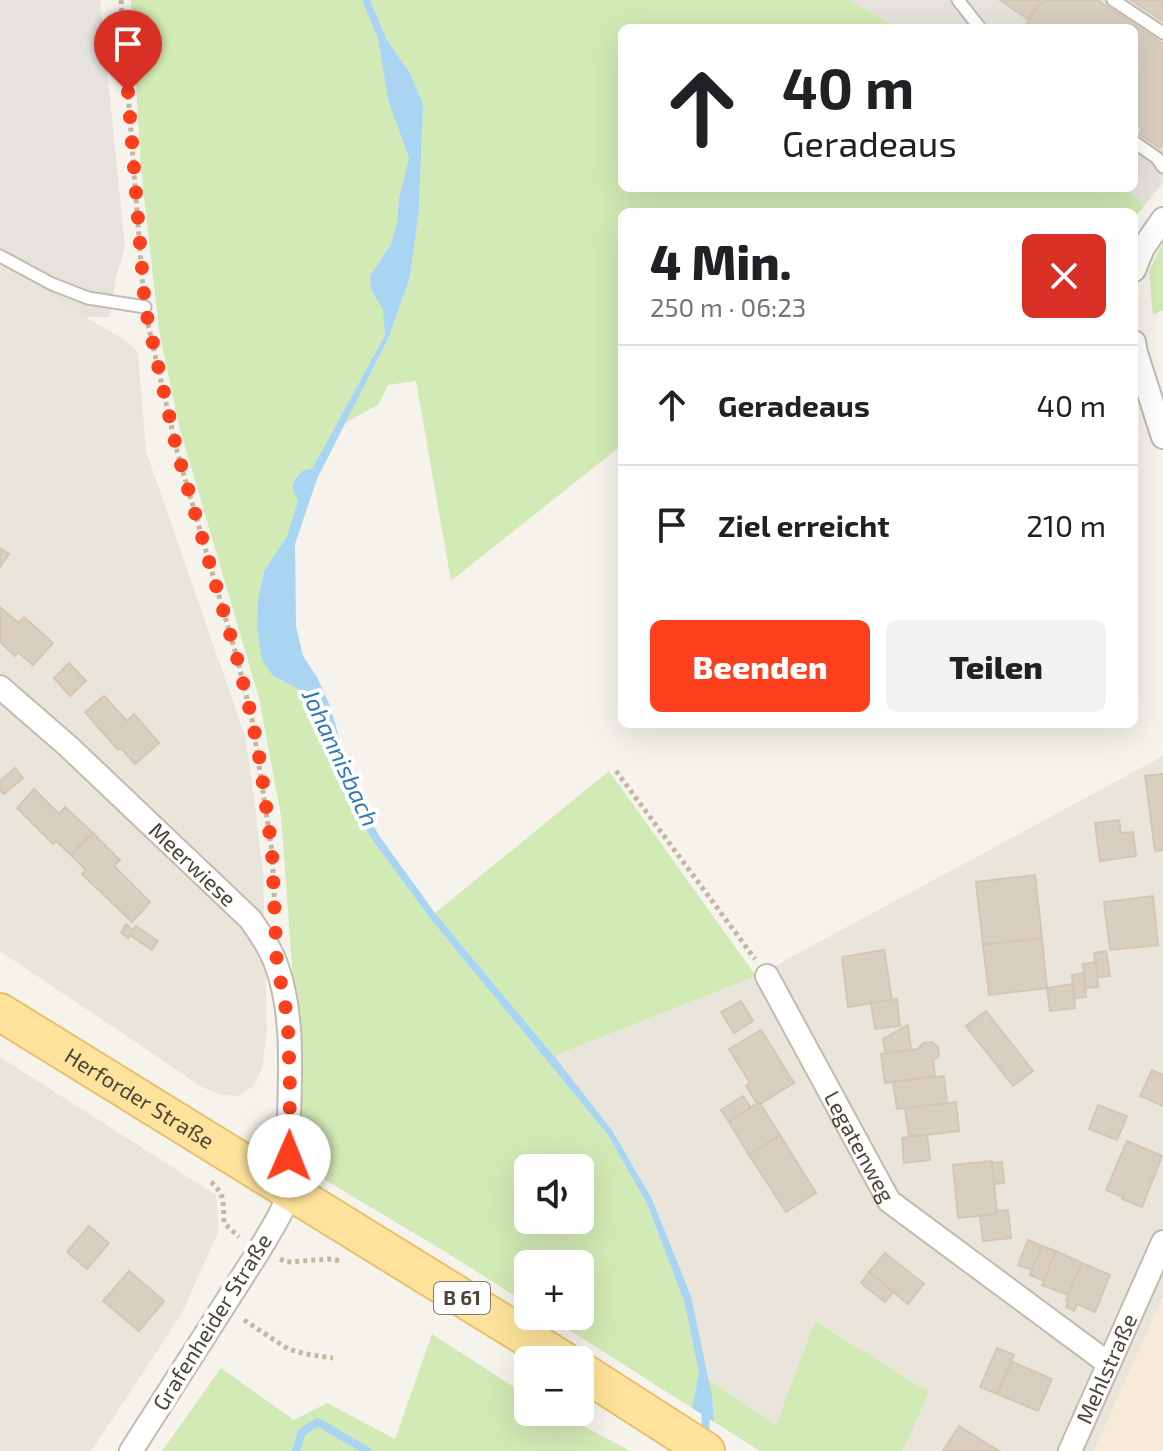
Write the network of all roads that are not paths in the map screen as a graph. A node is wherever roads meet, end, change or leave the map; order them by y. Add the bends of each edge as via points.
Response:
1 (958, 0) edge
2 (1113, 0) edge
3 (977, 24) edge
4 (1163, 33) edge
5 (1138, 145) edge
6 (1163, 167) edge
7 (1163, 219) edge
8 (0, 256) edge
9 (1138, 260) edge
10 (145, 307) road end
11 (1138, 359) edge
12 (1163, 437) edge
13 (0, 687) edge
14 (767, 976) road end
15 (0, 1012) edge
16 (289, 1190) junction
17 (1163, 1242) edge
18 (540, 1346) edge
19 (1109, 1364) junction
20 (594, 1379) edge
21 (131, 1451) edge
22 (706, 1451) edge
23 (1070, 1451) edge

1 - 3 lane
2 - 4 lane
5 - 6 lane
7 - 9 street
8 - 10 lane via 88,298
11 - 12 street
13 - 16 street, Meerwiese via 250,919 266,940 277,967 288,1027
14 - 19 street, Legatenweg via 889,1201
15 - 16 main road, Herforder Straße / B 61
16 - 18 main road, Herforder Straße / B 61
16 - 21 street, Grafenheider Straße via 260,1249
17 - 19 street, Mehlstraße
19 - 23 street, Mehlstraße
20 - 22 main road

